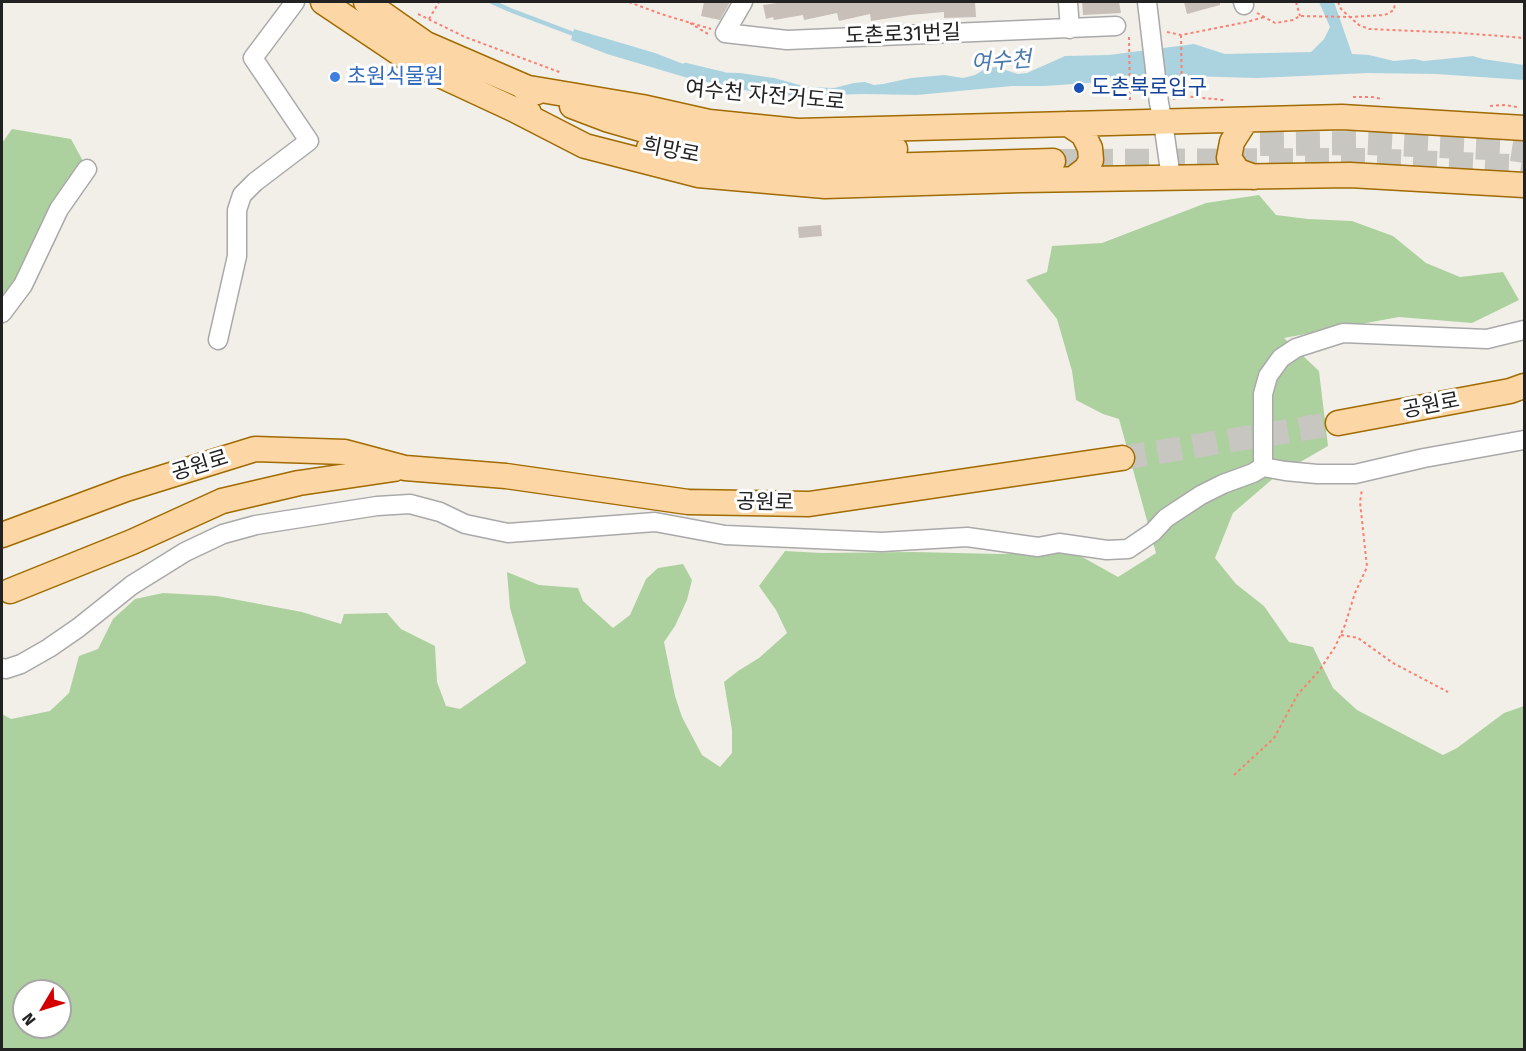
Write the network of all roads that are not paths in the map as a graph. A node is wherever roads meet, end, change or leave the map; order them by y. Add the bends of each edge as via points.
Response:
1 (295, 2) edge
2 (323, 2) edge
3 (366, 2) edge
4 (742, 2) edge
5 (1068, 2) edge
6 (1147, 2) edge
7 (1070, 29) junction
8 (1123, 33) road end
9 (523, 87) junction
10 (513, 109) junction
11 (1161, 113) junction
12 (1246, 120) junction
13 (1068, 124) junction
14 (1524, 128) edge
15 (87, 169) dead end
16 (1254, 177) junction
17 (1171, 178) junction
18 (1073, 179) junction
19 (1524, 185) edge
20 (2, 313) edge
21 (1524, 330) edge
22 (218, 340) dead end
23 (1524, 386) edge
24 (1338, 423) tunnel mouth
25 (1524, 440) edge
26 (1122, 458) tunnel mouth
27 (1263, 467) junction
28 (405, 468) junction
29 (2, 535) edge
30 (10, 591) dead end
31 (2, 668) edge

1 - 22 street via 253,58 309,141 242,195 237,210 237,256
2 - 10 main road, 희망로 via 414,63
3 - 9 main road, 희망로 via 426,44
4 - 7 street, 도촌로31번길 via 725,33 787,40
5 - 7 street
6 - 11 street
7 - 8 street, 도촌로31번길
9 - 10 main road, 희망로 via 644,130 783,149 1053,154 848,167 782,166 711,159 641,146
9 - 13 main road via 709,122 798,131
10 - 18 main road via 585,146 698,176 825,186
11 - 12 main road
11 - 13 main road
11 - 17 street
12 - 14 main road via 1342,117
12 - 16 main road via 1232,142 1229,158 1238,171
13 - 18 main road via 1083,134 1090,148 1091,160
15 - 20 street via 59,209 23,285
16 - 17 main road
16 - 19 main road via 1350,175
17 - 18 main road
21 - 27 street via 1487,339 1343,333 1296,348 1281,358 1263,394
23 - 24 main road, 공원로
25 - 27 street via 1355,474
26 - 28 main road, 공원로 via 809,504 688,502 506,476
27 - 31 street via 1201,495 1128,549 1059,543 1038,547 967,537 882,542 725,535 655,522 508,533 465,524 410,504 256,525 223,534 185,552 139,580 49,648 21,664
28 - 29 main road, 공원로 via 345,452 255,449 126,489
28 - 30 main road, 공원로 via 299,483 222,501

